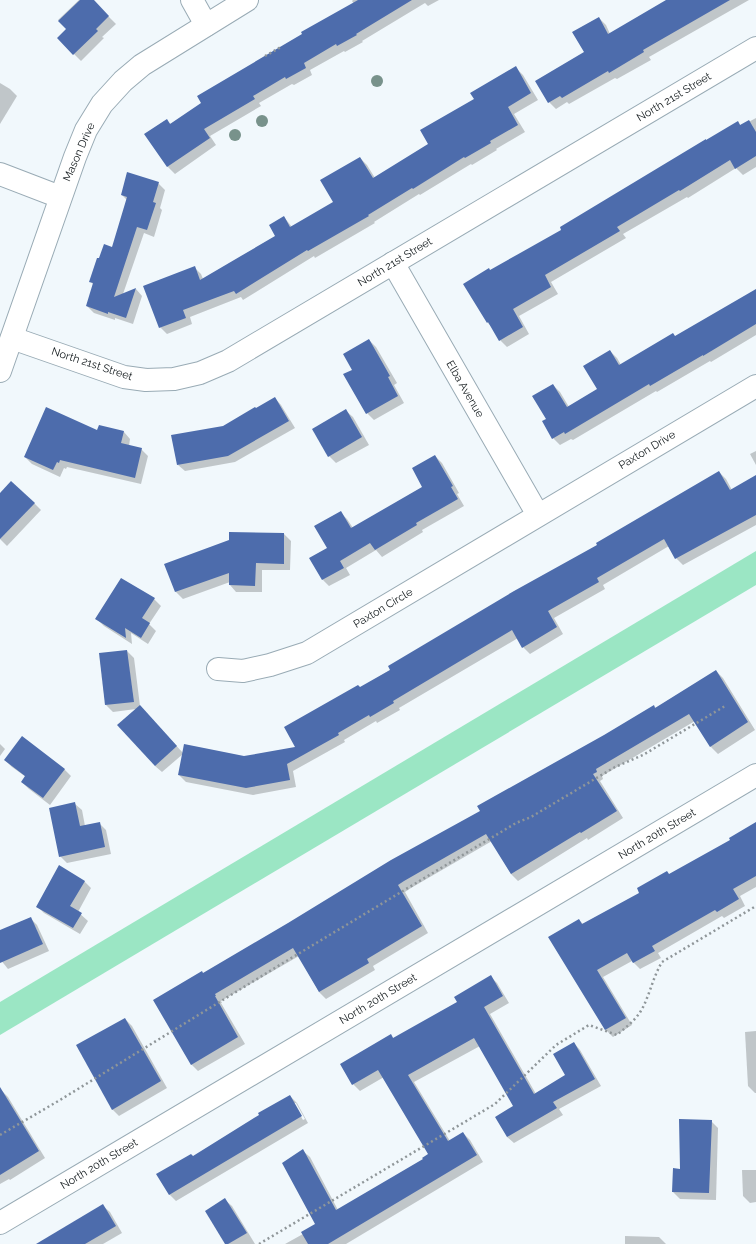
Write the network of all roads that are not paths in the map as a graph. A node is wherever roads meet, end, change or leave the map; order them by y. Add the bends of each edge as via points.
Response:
1 (192, 0) edge
2 (247, 0) edge
3 (206, 25) junction
4 (756, 48) edge
5 (0, 174) edge
6 (60, 197) junction
7 (393, 263) junction
8 (12, 338) junction
9 (0, 371) edge
10 (756, 386) edge
11 (538, 515) junction
12 (218, 669) dead end
13 (756, 776) edge
14 (0, 1223) edge

1 - 3 street
2 - 3 street, Mason Drive
3 - 6 street, Mason Drive via 142,65 122,81 102,104 86,130
4 - 7 street, North 21st Street
5 - 6 street
6 - 8 street, Mason Drive
7 - 8 street, North 21st Street via 228,361 200,373 174,379 146,380 124,377
7 - 11 street, Elba Avenue
8 - 9 street, Mason Drive
10 - 11 street, Paxton Drive
11 - 12 street, Paxton Circle via 307,653 243,672
13 - 14 street, North 20th Street

